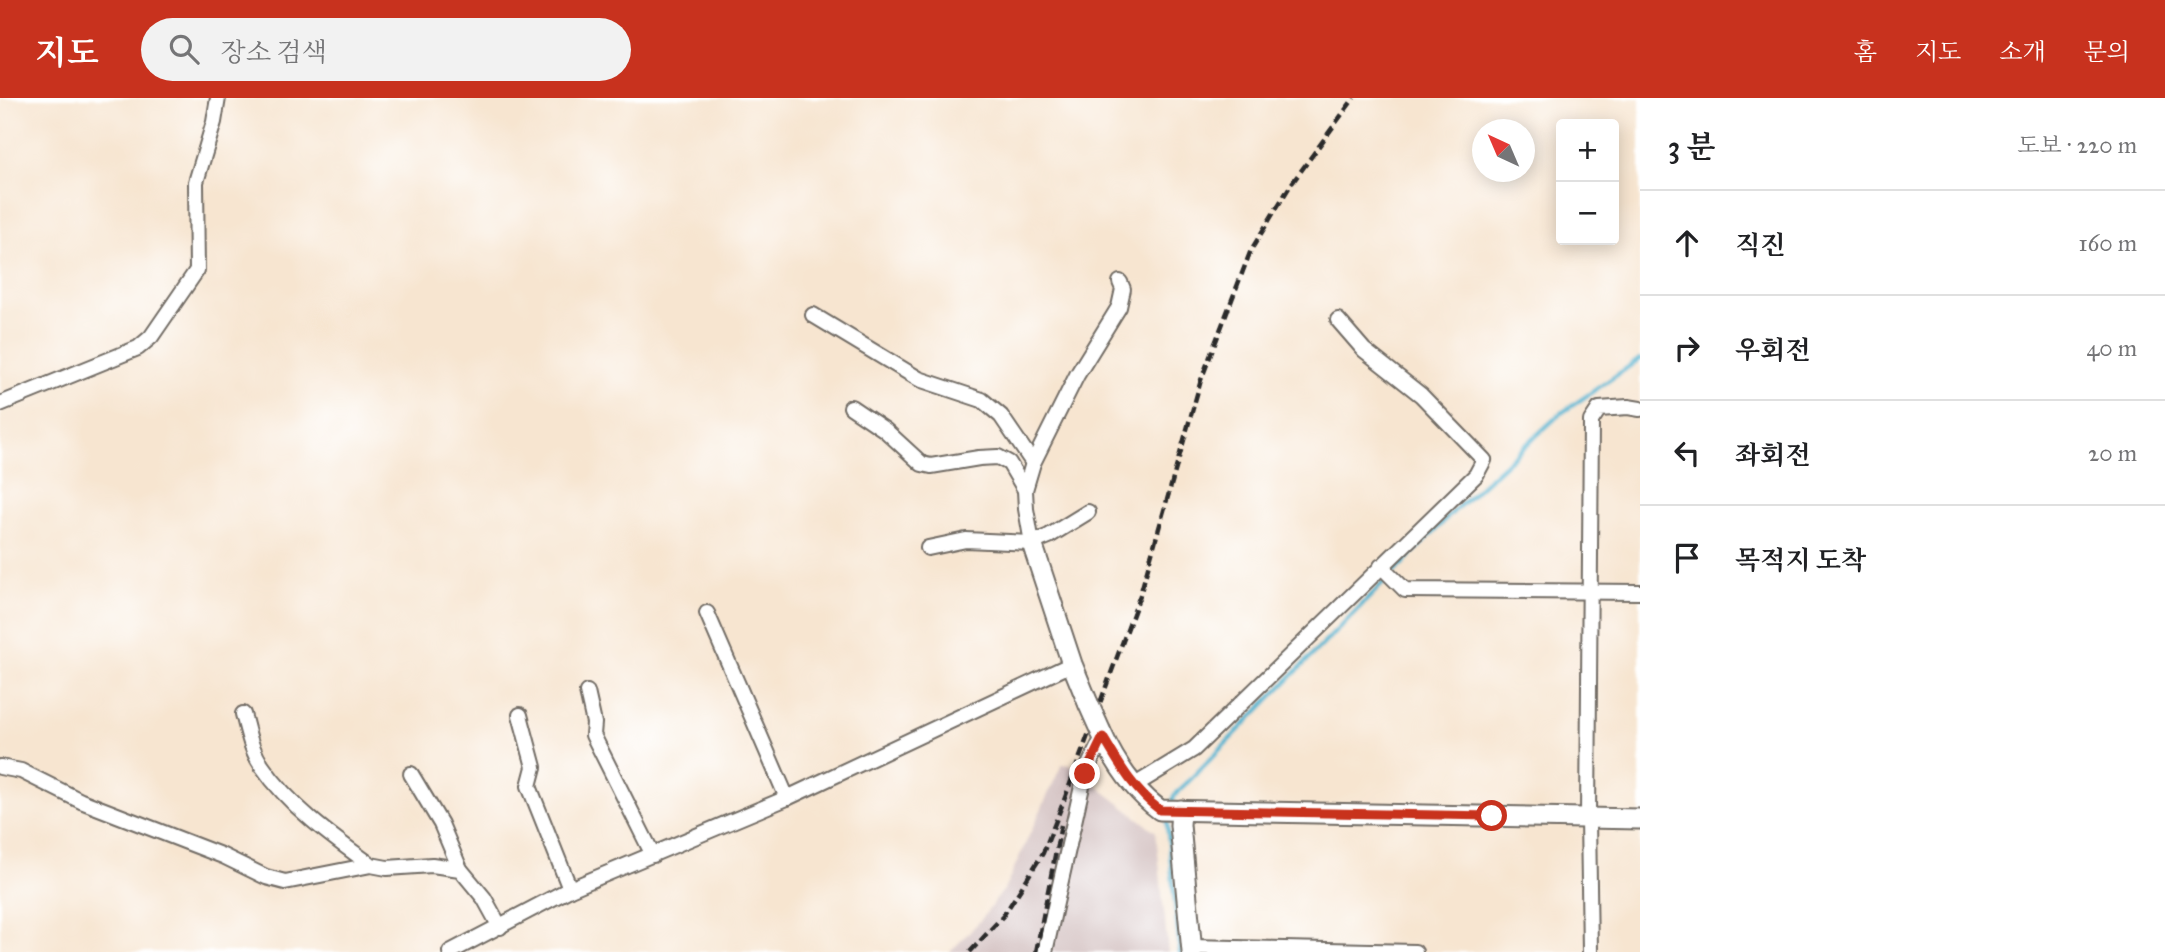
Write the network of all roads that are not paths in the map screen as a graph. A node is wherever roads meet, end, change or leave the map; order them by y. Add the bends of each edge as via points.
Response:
1 (218, 98) edge
2 (1120, 282) dead end
3 (813, 315) dead end
4 (1338, 320) dead end
5 (0, 404) edge
6 (851, 407) dead end
7 (1640, 410) edge
8 (1032, 463) junction
9 (1025, 490) junction
10 (1088, 512) dead end
11 (1032, 543) junction
12 (928, 548) dead end
13 (1381, 566) junction
14 (1589, 591) junction
15 (1640, 592) edge
16 (706, 614) dead end
17 (1072, 664) junction
18 (587, 692) dead end
19 (243, 714) dead end
20 (520, 715) dead end
21 (1102, 734) junction
22 (0, 767) edge
23 (411, 774) dead end
24 (1135, 785) junction
25 (787, 798) junction
26 (1172, 810) junction
27 (1588, 818) junction
28 (1640, 819) edge
29 (653, 855) junction
30 (371, 864) junction
31 (460, 869) junction
32 (570, 889) junction
33 (500, 927) junction
34 (1191, 950) edge
35 (450, 952) edge
36 (1045, 952) edge
37 (1415, 952) edge
38 (1590, 952) edge

1 - 5 street via 196,182 197,270 182,295 138,348
2 - 8 street via 1119,307 1077,375
3 - 8 street via 919,379 982,400 1001,416
4 - 13 street via 1484,460 1476,475
6 - 9 street via 922,464 998,457 1009,463
7 - 14 street via 1599,409 1591,421
8 - 9 street
9 - 11 street
10 - 11 street
11 - 12 street via 966,540
11 - 17 street
13 - 14 street via 1405,590
13 - 24 street via 1195,749
14 - 15 street
14 - 27 street
16 - 25 street
17 - 21 street, bridge
17 - 25 street
18 - 29 street via 593,735
19 - 30 street via 261,765 334,839
20 - 32 street via 534,767 528,786
21 - 24 street
21 - 36 street via 1085,774
22 - 30 street via 21,771 81,801 285,882
23 - 31 street via 441,824
24 - 26 street via 1149,802
25 - 29 street
26 - 27 street
26 - 34 street via 1180,825
27 - 28 street
27 - 38 street
29 - 32 street
30 - 31 street
31 - 33 street
32 - 33 street
33 - 35 street
34 - 37 street

